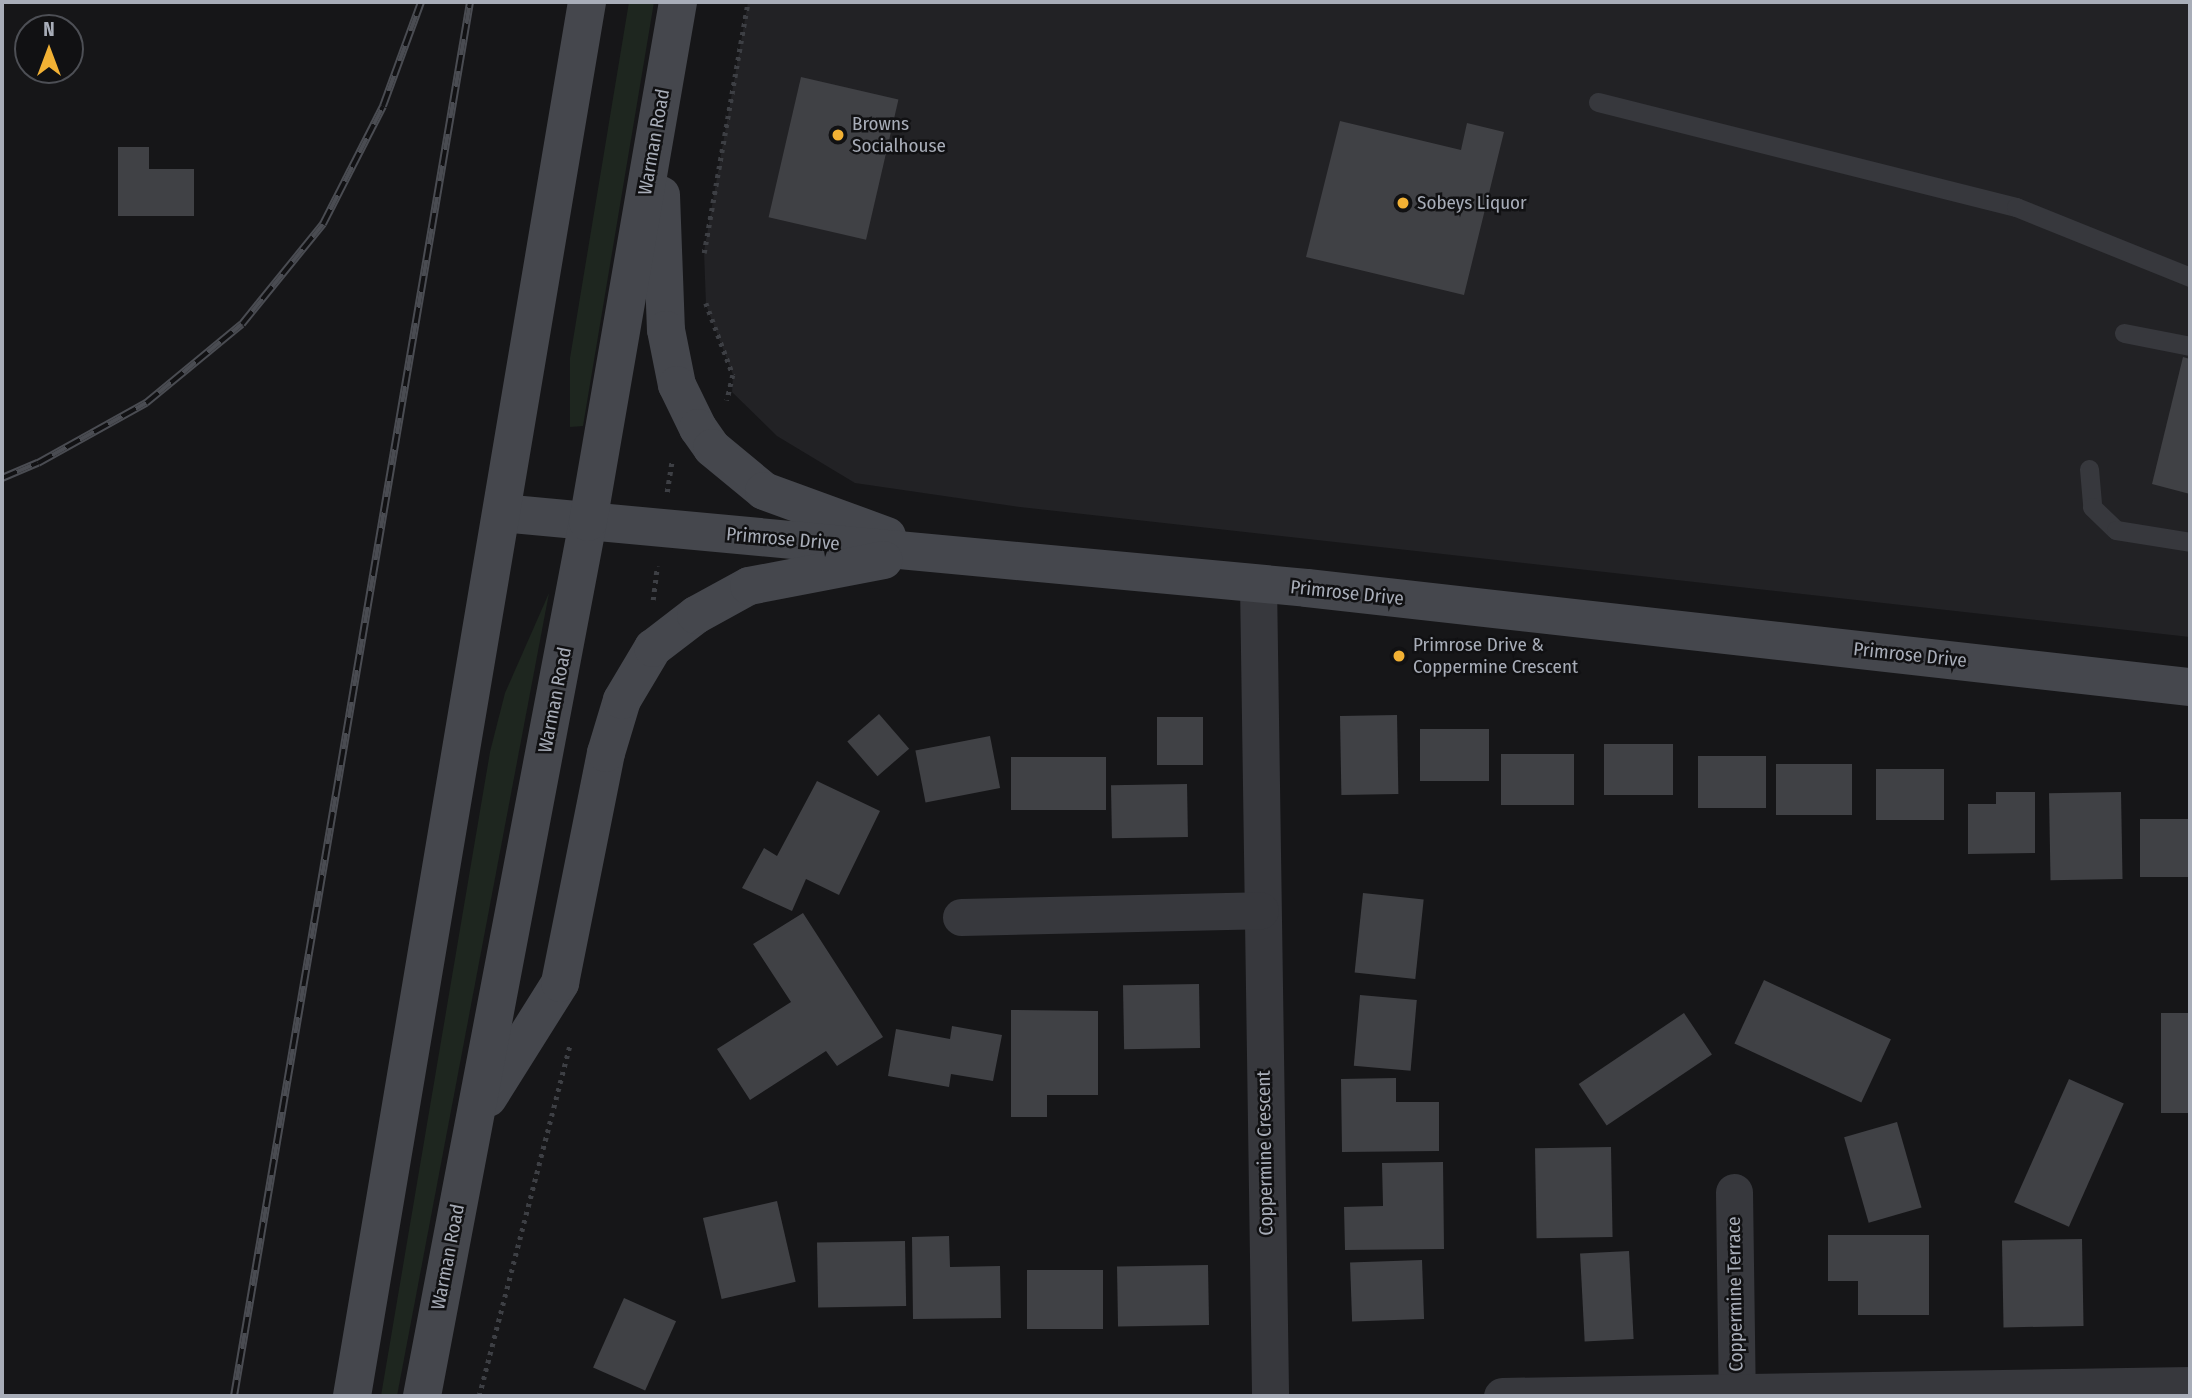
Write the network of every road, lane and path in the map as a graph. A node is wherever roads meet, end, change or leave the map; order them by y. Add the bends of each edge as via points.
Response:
1 (587, 2) edge
2 (678, 2) edge
3 (748, 2) edge
4 (1598, 102) dead end
5 (659, 117) junction
6 (705, 264) dead end
7 (2190, 277) edge
8 (705, 291) dead end
9 (2124, 332) dead end
10 (2190, 346) edge
11 (698, 428) junction
12 (2089, 470) dead end
13 (502, 513) junction
14 (588, 522) junction
15 (2190, 542) edge
16 (928, 552) junction
17 (1258, 583) junction
18 (2190, 687) edge
19 (1260, 910) junction
20 (961, 917) dead end
21 (476, 1117) junction
22 (1734, 1192) dead end
23 (2190, 1385) edge
24 (1737, 1394) edge
25 (352, 1396) edge
26 (422, 1396) edge
27 (1270, 1396) edge
28 (1502, 1396) edge

1 - 13 main road
2 - 5 main road, Warman Road
3 - 6 path
4 - 7 lane via 2016,207
5 - 11 main road via 666,330 677,385
5 - 14 main road, Warman Road
8 - 11 path via 733,376 732,392
9 - 10 lane
11 - 16 main road via 712,448 764,491
12 - 15 lane via 2092,507 2116,530
13 - 14 main road, Primrose Drive
13 - 25 main road
14 - 16 main road, Primrose Drive
14 - 21 main road, Warman Road
16 - 17 main road, Primrose Drive
16 - 21 main road via 749,586 696,615 653,648 622,700 606,753 560,983
17 - 18 main road, Primrose Drive
17 - 19 street, Coppermine Crescent
19 - 20 street
19 - 27 street, Coppermine Crescent
21 - 26 main road, Warman Road
22 - 24 street, Coppermine Terrace
23 - 24 street
24 - 28 street

